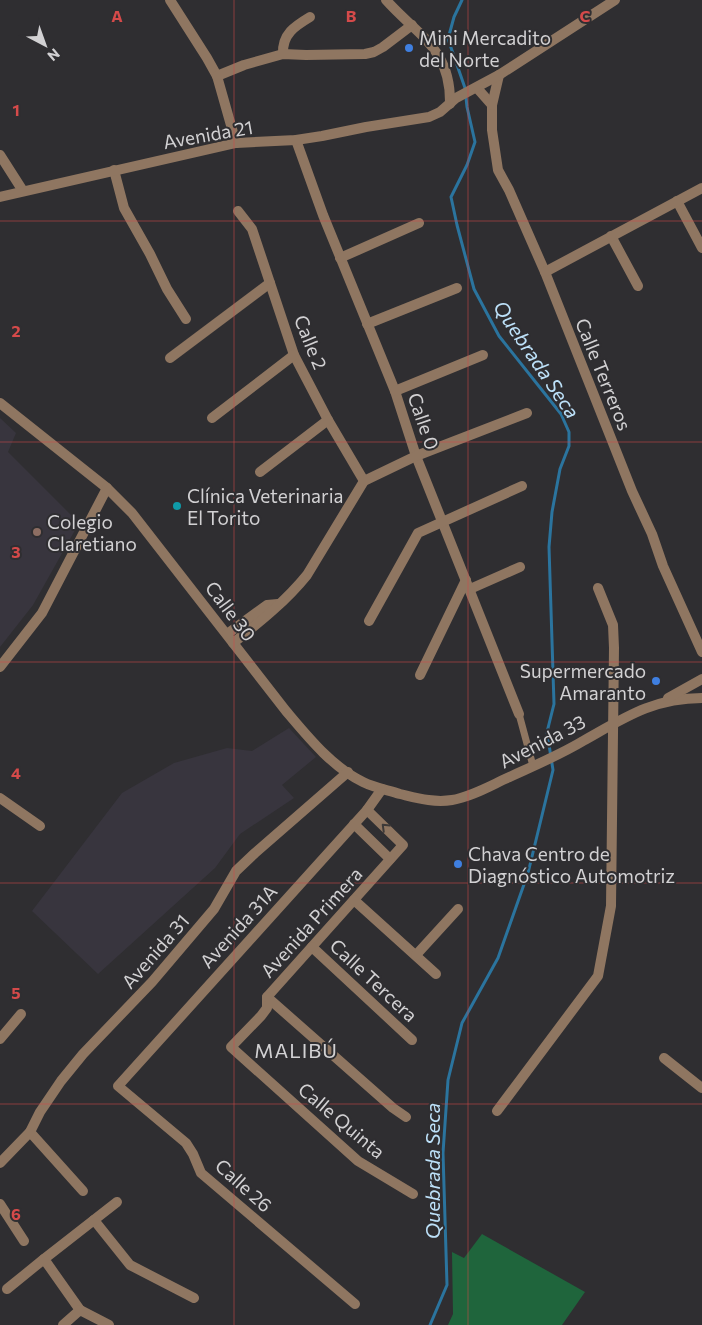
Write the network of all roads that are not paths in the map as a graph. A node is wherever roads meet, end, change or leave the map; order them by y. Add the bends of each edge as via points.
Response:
1 (170, 0) edge
2 (386, 0) edge
3 (615, 0) edge
4 (310, 16) dead end
5 (412, 24) junction
6 (283, 54) junction
7 (499, 75) junction
8 (217, 76) junction
9 (474, 89) junction
10 (453, 101) junction
11 (492, 105) junction
12 (296, 140) junction
13 (236, 143) junction
14 (0, 155) edge
15 (114, 170) junction
16 (702, 188) edge
17 (23, 191) junction
18 (0, 197) edge
19 (677, 201) junction
20 (238, 211) dead end
21 (419, 223) dead end
22 (611, 236) junction
23 (702, 248) edge
24 (340, 258) junction
25 (545, 272) junction
26 (270, 283) junction
27 (638, 286) dead end
28 (457, 288) dead end
29 (186, 319) dead end
30 (367, 324) junction
31 (294, 355) junction
32 (483, 355) dead end
33 (170, 358) dead end
34 (395, 391) junction
35 (0, 403) edge
36 (527, 413) dead end
37 (212, 418) dead end
38 (328, 420) junction
39 (416, 456) junction
40 (260, 472) dead end
41 (364, 481) junction
42 (522, 486) dead end
43 (107, 488) junction
44 (443, 521) junction
45 (520, 567) dead end
46 (468, 585) junction
47 (598, 588) dead end
48 (278, 604) junction
49 (369, 621) dead end
50 (227, 634) junction
51 (233, 643) junction
52 (702, 652) edge
53 (0, 667) edge
54 (420, 675) dead end
55 (702, 679) edge
56 (702, 698) edge
57 (660, 703) junction
58 (519, 714) joint
59 (614, 724) junction
60 (533, 766) junction
61 (348, 772) junction
62 (382, 789) junction
63 (0, 798) edge
64 (453, 800) joint
65 (367, 810) junction
66 (354, 824) junction
67 (40, 826) dead end
68 (390, 859) junction
69 (354, 900) junction
70 (458, 909) dead end
71 (312, 947) junction
72 (416, 955) junction
73 (436, 974) dead end
74 (267, 997) junction
75 (21, 1014) dead end
76 (0, 1039) edge
77 (412, 1040) dead end
78 (231, 1047) joint
79 (664, 1058) dead end
80 (118, 1086) joint
81 (702, 1088) edge
82 (498, 1110) dead end
83 (406, 1116) dead end
84 (30, 1132) junction
85 (0, 1163) edge
86 (83, 1191) dead end
87 (413, 1194) dead end
88 (116, 1202) dead end
89 (0, 1204) edge
90 (94, 1220) junction
91 (24, 1241) dead end
92 (44, 1259) junction
93 (7, 1289) dead end
94 (194, 1298) dead end
95 (355, 1304) dead end
96 (80, 1310) junction
97 (62, 1325) edge
98 (109, 1325) edge

1 - 8 street
2 - 5 street
3 - 7 street, Avenida 21
4 - 6 street via 288,32 282,45
5 - 6 street via 374,52
5 - 10 street via 434,48 449,81
6 - 8 street
7 - 9 street, Avenida 21
7 - 11 street, Calle Terreros
8 - 13 street
9 - 10 street, Avenida 21
9 - 11 street
10 - 12 street, Avenida 21 via 429,118
11 - 25 street, Calle Terreros via 498,170
12 - 13 street, Avenida 21
12 - 24 street, Calle 0
13 - 15 street, Avenida 21
14 - 17 street
15 - 17 street, Avenida 21
15 - 29 street via 124,208
16 - 19 street
17 - 18 street, Avenida 21
19 - 22 street
19 - 23 street
20 - 26 street, Calle 2 via 252,230
21 - 24 street
22 - 25 street
22 - 27 street
24 - 30 street, Calle 0
25 - 52 street, Calle Terreros via 632,491
26 - 31 street, Calle 2
26 - 33 street
28 - 30 street
30 - 34 street, Calle 0
31 - 37 street
31 - 38 street, Calle 2
32 - 34 street
34 - 39 street, Calle 0
35 - 43 street, Calle 30
36 - 39 street
38 - 40 street
38 - 41 street, Calle 2
39 - 41 street
39 - 44 street, Calle 0
41 - 48 street via 307,575
42 - 44 street
43 - 50 street, Calle 30 via 132,513
43 - 53 street via 42,613
44 - 46 street, Calle 0
44 - 49 street via 418,534
45 - 46 street
46 - 54 street
46 - 58 street, Calle 0
47 - 59 street via 613,625
48 - 50 street via 267,605
48 - 51 street via 273,612
50 - 51 street, Calle 30
51 - 61 street, Calle 30 via 309,738
55 - 57 street
56 - 57 street, Avenida 33
57 - 59 street, Avenida 33 via 630,713
58 - 60 street
59 - 60 street, Avenida 33
59 - 82 street via 611,906 598,976
60 - 64 street, Avenida 33
61 - 62 street, Calle 30
61 - 84 street, Avenida 31 via 236,871 214,909 61,1081
62 - 64 street, Calle 30 via 420,799
62 - 65 street, Avenida 31A
63 - 67 street
65 - 66 street, Avenida 31A
68 -> 65 street, Avenida Primera via 404,845
66 - 68 street
66 - 80 street, Avenida 31A
68 - 69 street, Avenida Primera
69 - 71 street, Avenida Primera
69 - 72 street
70 - 72 street
71 - 74 street, Avenida Primera
71 - 77 street, Calle Tercera
72 - 73 street
74 - 78 street, Avenida Primera via 267,1008
74 - 83 street
75 - 76 street
78 - 87 street, Calle Quinta via 358,1162
79 - 81 street
80 - 95 street, Calle 26 via 186,1143 201,1172
84 - 85 street, Avenida 31
84 - 86 street
88 - 90 street
89 - 91 street
90 - 92 street
90 - 94 street via 130,1265
92 - 93 street
92 - 96 street
96 - 97 street
96 - 98 street

